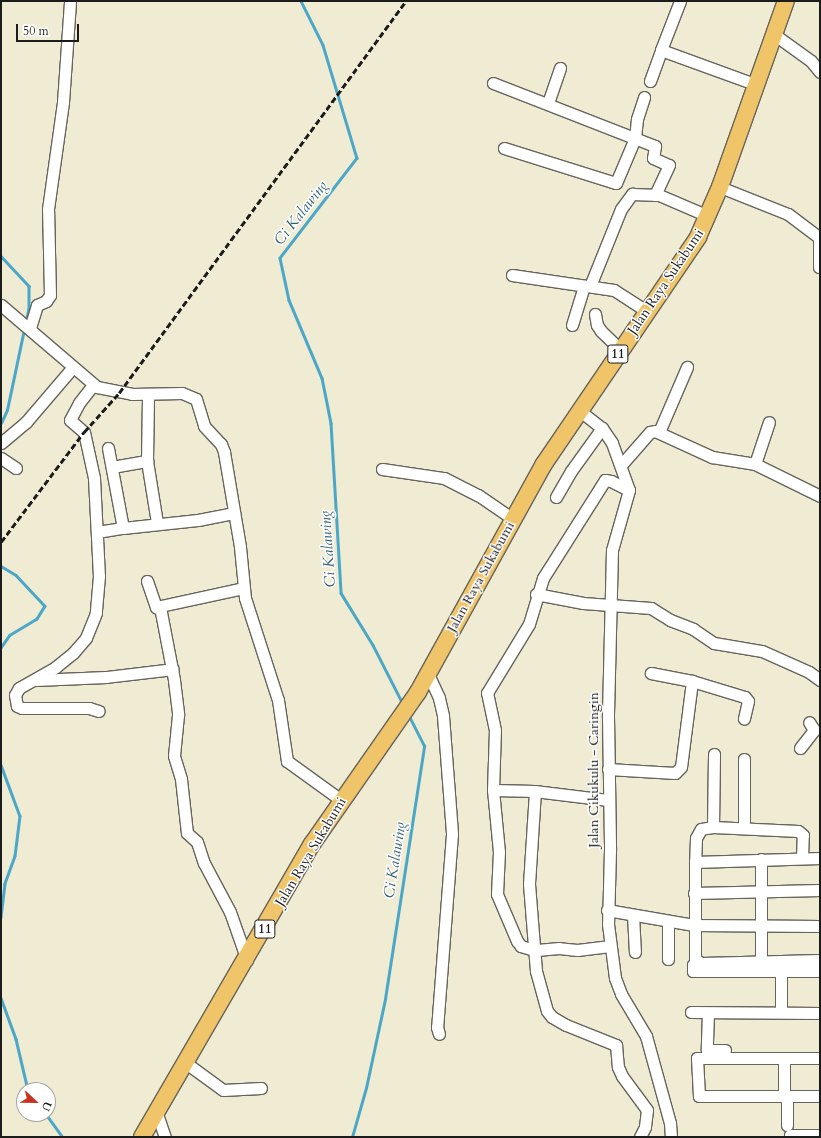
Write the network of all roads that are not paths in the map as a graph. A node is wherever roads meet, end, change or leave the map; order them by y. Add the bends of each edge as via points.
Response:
1 (70, 1) edge
2 (680, 1) edge
3 (786, 1) edge
4 (775, 35) junction
5 (661, 50) junction
6 (560, 68) dead end
7 (820, 72) edge
8 (650, 81) dead end
9 (493, 83) dead end
10 (757, 85) junction
11 (644, 97) dead end
12 (548, 102) junction
13 (635, 138) junction
14 (504, 148) dead end
15 (720, 187) junction
16 (655, 195) junction
17 (708, 216) junction
18 (819, 237) edge
19 (819, 267) edge
20 (512, 276) dead end
21 (587, 286) junction
22 (1, 305) edge
23 (646, 311) junction
24 (596, 314) dead end
25 (572, 325) dead end
26 (30, 328) junction
27 (621, 350) junction
28 (73, 367) junction
29 (687, 368) dead end
30 (93, 385) junction
31 (148, 394) junction
32 (580, 411) junction
33 (769, 422) dead end
34 (602, 428) junction
35 (659, 432) junction
36 (1, 444) edge
37 (108, 448) dead end
38 (1, 458) edge
39 (147, 461) junction
40 (755, 464) junction
41 (621, 465) junction
42 (112, 467) junction
43 (16, 468) dead end
44 (382, 469) dead end
45 (629, 490) junction
46 (820, 496) edge
47 (556, 497) dead end
48 (234, 513) junction
49 (513, 519) junction
50 (157, 523) junction
51 (123, 528) junction
52 (97, 532) junction
53 (147, 580) dead end
54 (243, 588) junction
55 (536, 594) junction
56 (611, 605) junction
57 (160, 607) junction
58 (173, 669) junction
59 (651, 673) dead end
60 (428, 674) junction
61 (36, 680) junction
62 (820, 680) edge
63 (692, 681) junction
64 (99, 711) dead end
65 (744, 719) dead end
66 (814, 723) edge
67 (800, 748) dead end
68 (714, 754) dead end
69 (744, 758) dead end
70 (608, 769) junction
71 (493, 790) junction
72 (535, 791) junction
73 (341, 800) junction
74 (608, 800) junction
75 (713, 827) junction
76 (744, 828) junction
77 (802, 858) junction
78 (820, 858) edge
79 (761, 859) junction
80 (694, 862) junction
81 (820, 890) edge
82 (694, 893) junction
83 (761, 893) junction
84 (607, 910) junction
85 (633, 915) junction
86 (668, 921) junction
87 (694, 925) junction
88 (761, 926) junction
89 (820, 926) edge
90 (610, 946) junction
91 (534, 950) junction
92 (635, 952) dead end
93 (668, 959) dead end
94 (247, 960) junction
95 (820, 960) edge
96 (761, 961) junction
97 (697, 962) junction
98 (781, 966) junction
99 (820, 971) edge
100 (691, 1012) dead end
101 (781, 1012) junction
102 (708, 1013) junction
103 (820, 1013) edge
104 (439, 1034) dead end
105 (820, 1051) edge
106 (787, 1056) junction
107 (820, 1058) edge
108 (186, 1063) junction
109 (261, 1088) dead end
110 (786, 1096) junction
111 (820, 1096) edge
112 (156, 1114) junction
113 (820, 1135) edge
114 (142, 1137) edge
115 (165, 1137) edge
116 (640, 1137) edge
117 (671, 1137) edge

1 - 26 street via 63,102 48,209 50,295 46,301 37,305
2 - 5 street
3 - 4 highway, Jalan Raya Sukabumi / 11
4 - 7 street via 811,61
4 - 10 highway, Jalan Raya Sukabumi / 11
5 - 8 street
5 - 10 street
6 - 12 street
9 - 12 street
10 - 15 highway, Jalan Raya Sukabumi / 11
11 - 13 street via 637,118
12 - 13 street
13 - 14 street via 616,183
13 - 16 street via 655,146 653,158 669,165
15 - 17 highway, Jalan Raya Sukabumi / 11
15 - 18 street via 788,214
16 - 17 street
16 - 21 street via 632,194 627,199
17 - 23 highway, Jalan Raya Sukabumi / 11 via 692,249
18 - 19 street
20 - 21 street
21 - 23 street via 619,292
21 - 25 street
22 - 26 street
23 - 27 highway, Jalan Raya Sukabumi / 11
24 - 27 street via 595,319 601,331
26 - 28 street
27 - 32 highway, Jalan Raya Sukabumi / 11
28 - 30 street
28 - 36 street via 26,422
29 - 35 street
30 - 31 street via 119,393
30 - 52 street via 70,420 84,432 95,487
31 - 39 street
31 - 48 street via 182,393 196,399 204,426 222,447
32 - 34 street
32 - 49 highway, Jalan Raya Sukabumi / 11 via 550,454
33 - 40 street
34 - 41 street via 612,443
34 - 47 street
35 - 40 street via 712,457
35 - 41 street via 650,432
37 - 42 street
38 - 43 street
39 - 42 street
39 - 50 street
40 - 46 street
41 - 45 street
42 - 51 street
44 - 49 street via 444,478 478,495
45 - 55 street via 611,480 605,480 543,578
45 - 56 street, Jalan Cikukulu - Caringin via 613,543
48 - 50 street via 198,520
48 - 54 street
49 - 60 highway, Jalan Raya Sukabumi / 11
50 - 51 street
51 - 52 street
52 - 61 street via 99,588 90,629 69,657
53 - 57 street via 154,605
54 - 57 street
54 - 73 street via 278,700 287,761
55 - 56 street
55 - 71 street via 529,624 504,668 488,688 495,730
56 - 62 street via 652,608 714,643 762,651 810,672
56 - 70 street, Jalan Cikukulu - Caringin
57 - 58 street
58 - 61 street via 106,677
58 - 94 street via 178,715 174,756 181,778 187,833 197,842 204,863 230,912
59 - 63 street
60 - 73 highway, Jalan Raya Sukabumi / 11
60 - 104 street via 439,698 443,716 452,834 437,1014
61 - 64 street via 16,692 19,708 89,708
63 - 65 street via 745,697 748,701
63 - 70 street via 680,770 670,773
66 - 67 street via 814,732
68 - 75 street
69 - 76 street
70 - 74 street, Jalan Cikukulu - Caringin
71 - 72 street
71 - 91 street via 499,852 496,886 499,900 517,941 521,946
72 - 74 street
72 - 91 street via 529,884
73 - 94 highway, Jalan Raya Sukabumi / 11 via 312,844
74 - 84 street, Jalan Cikukulu - Caringin
75 - 76 street
75 - 80 street via 702,829 698,833
76 - 77 street via 798,831 803,835
77 - 78 street
77 - 79 street
79 - 80 street
79 - 83 street
80 - 82 street
81 - 83 street
82 - 83 street
82 - 87 street
83 - 88 street
84 - 85 street
84 - 90 street, Jalan Cikukulu - Caringin
85 - 86 street
85 - 92 street
86 - 87 street
86 - 93 street
87 - 88 street
87 - 97 street
88 - 89 street
88 - 96 street
90 - 91 street via 577,950
90 - 117 street, Jalan Cikukulu - Caringin via 619,990 647,1039 670,1122
91 - 116 street via 537,980 547,1011 566,1025 616,1045 618,1067 647,1110 645,1128
94 - 108 highway, Jalan Raya Sukabumi / 11
95 - 98 street
96 - 97 street
96 - 98 street
97 - 98 street via 692,965 693,971
98 - 99 street
98 - 101 street
100 - 102 street
101 - 102 street
101 - 103 street
102 - 106 street via 702,1050
105 - 106 street
106 - 107 street
106 - 110 street
106 - 110 street via 697,1058 699,1096
108 - 109 street via 223,1090
108 - 112 highway, Jalan Raya Sukabumi / 11
110 - 111 street
110 - 113 street via 788,1130
112 - 114 highway, Jalan Raya Sukabumi / 11
112 - 115 street

